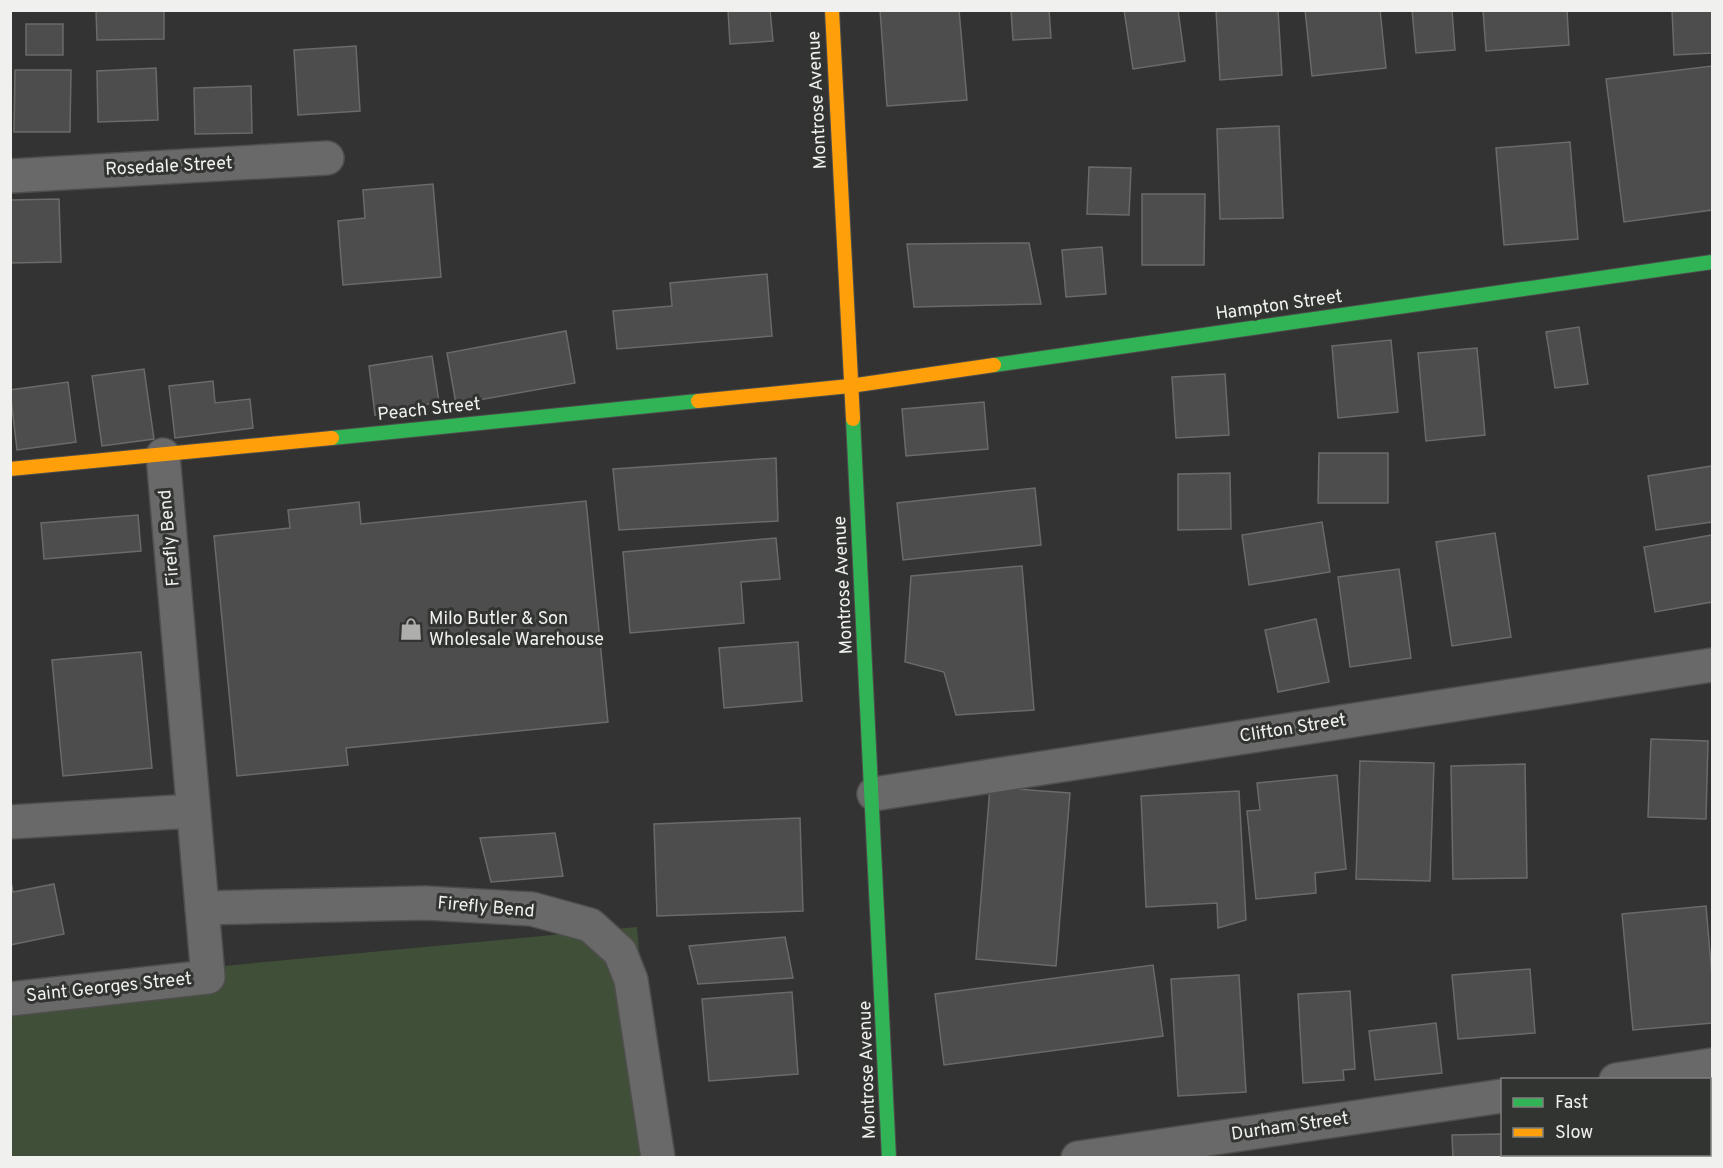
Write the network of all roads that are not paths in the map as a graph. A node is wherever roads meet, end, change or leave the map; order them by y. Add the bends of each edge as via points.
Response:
1 (832, 10) edge
2 (327, 158) dead end
3 (10, 176) edge
4 (1713, 262) edge
5 (850, 386) junction
6 (163, 455) junction
7 (10, 469) edge
8 (1713, 665) edge
9 (874, 794) junction
10 (193, 811) junction
11 (10, 822) edge
12 (202, 908) junction
13 (208, 977) joint
14 (10, 999) edge
15 (1713, 1065) edge
16 (1629, 1078) edge
17 (1501, 1096) edge
18 (658, 1158) edge
19 (890, 1158) edge
20 (1078, 1158) edge

1 - 5 street, Montrose Avenue
2 - 3 street, Rosedale Street
4 - 5 street, Hampton Street
5 - 6 street, Peach Street
5 - 9 street, Montrose Avenue
6 - 7 street, Peach Street
6 - 10 street, Firefly Bend
8 - 9 street, Clifton Street
9 - 19 street, Montrose Avenue
10 - 11 street
10 - 12 street, Firefly Bend
12 - 13 street, Firefly Bend
12 - 18 street, Firefly Bend via 425,903 532,909 590,925 620,952 631,980
13 - 14 street, Saint Georges Street
15 - 16 street
17 - 20 street, Durham Street

